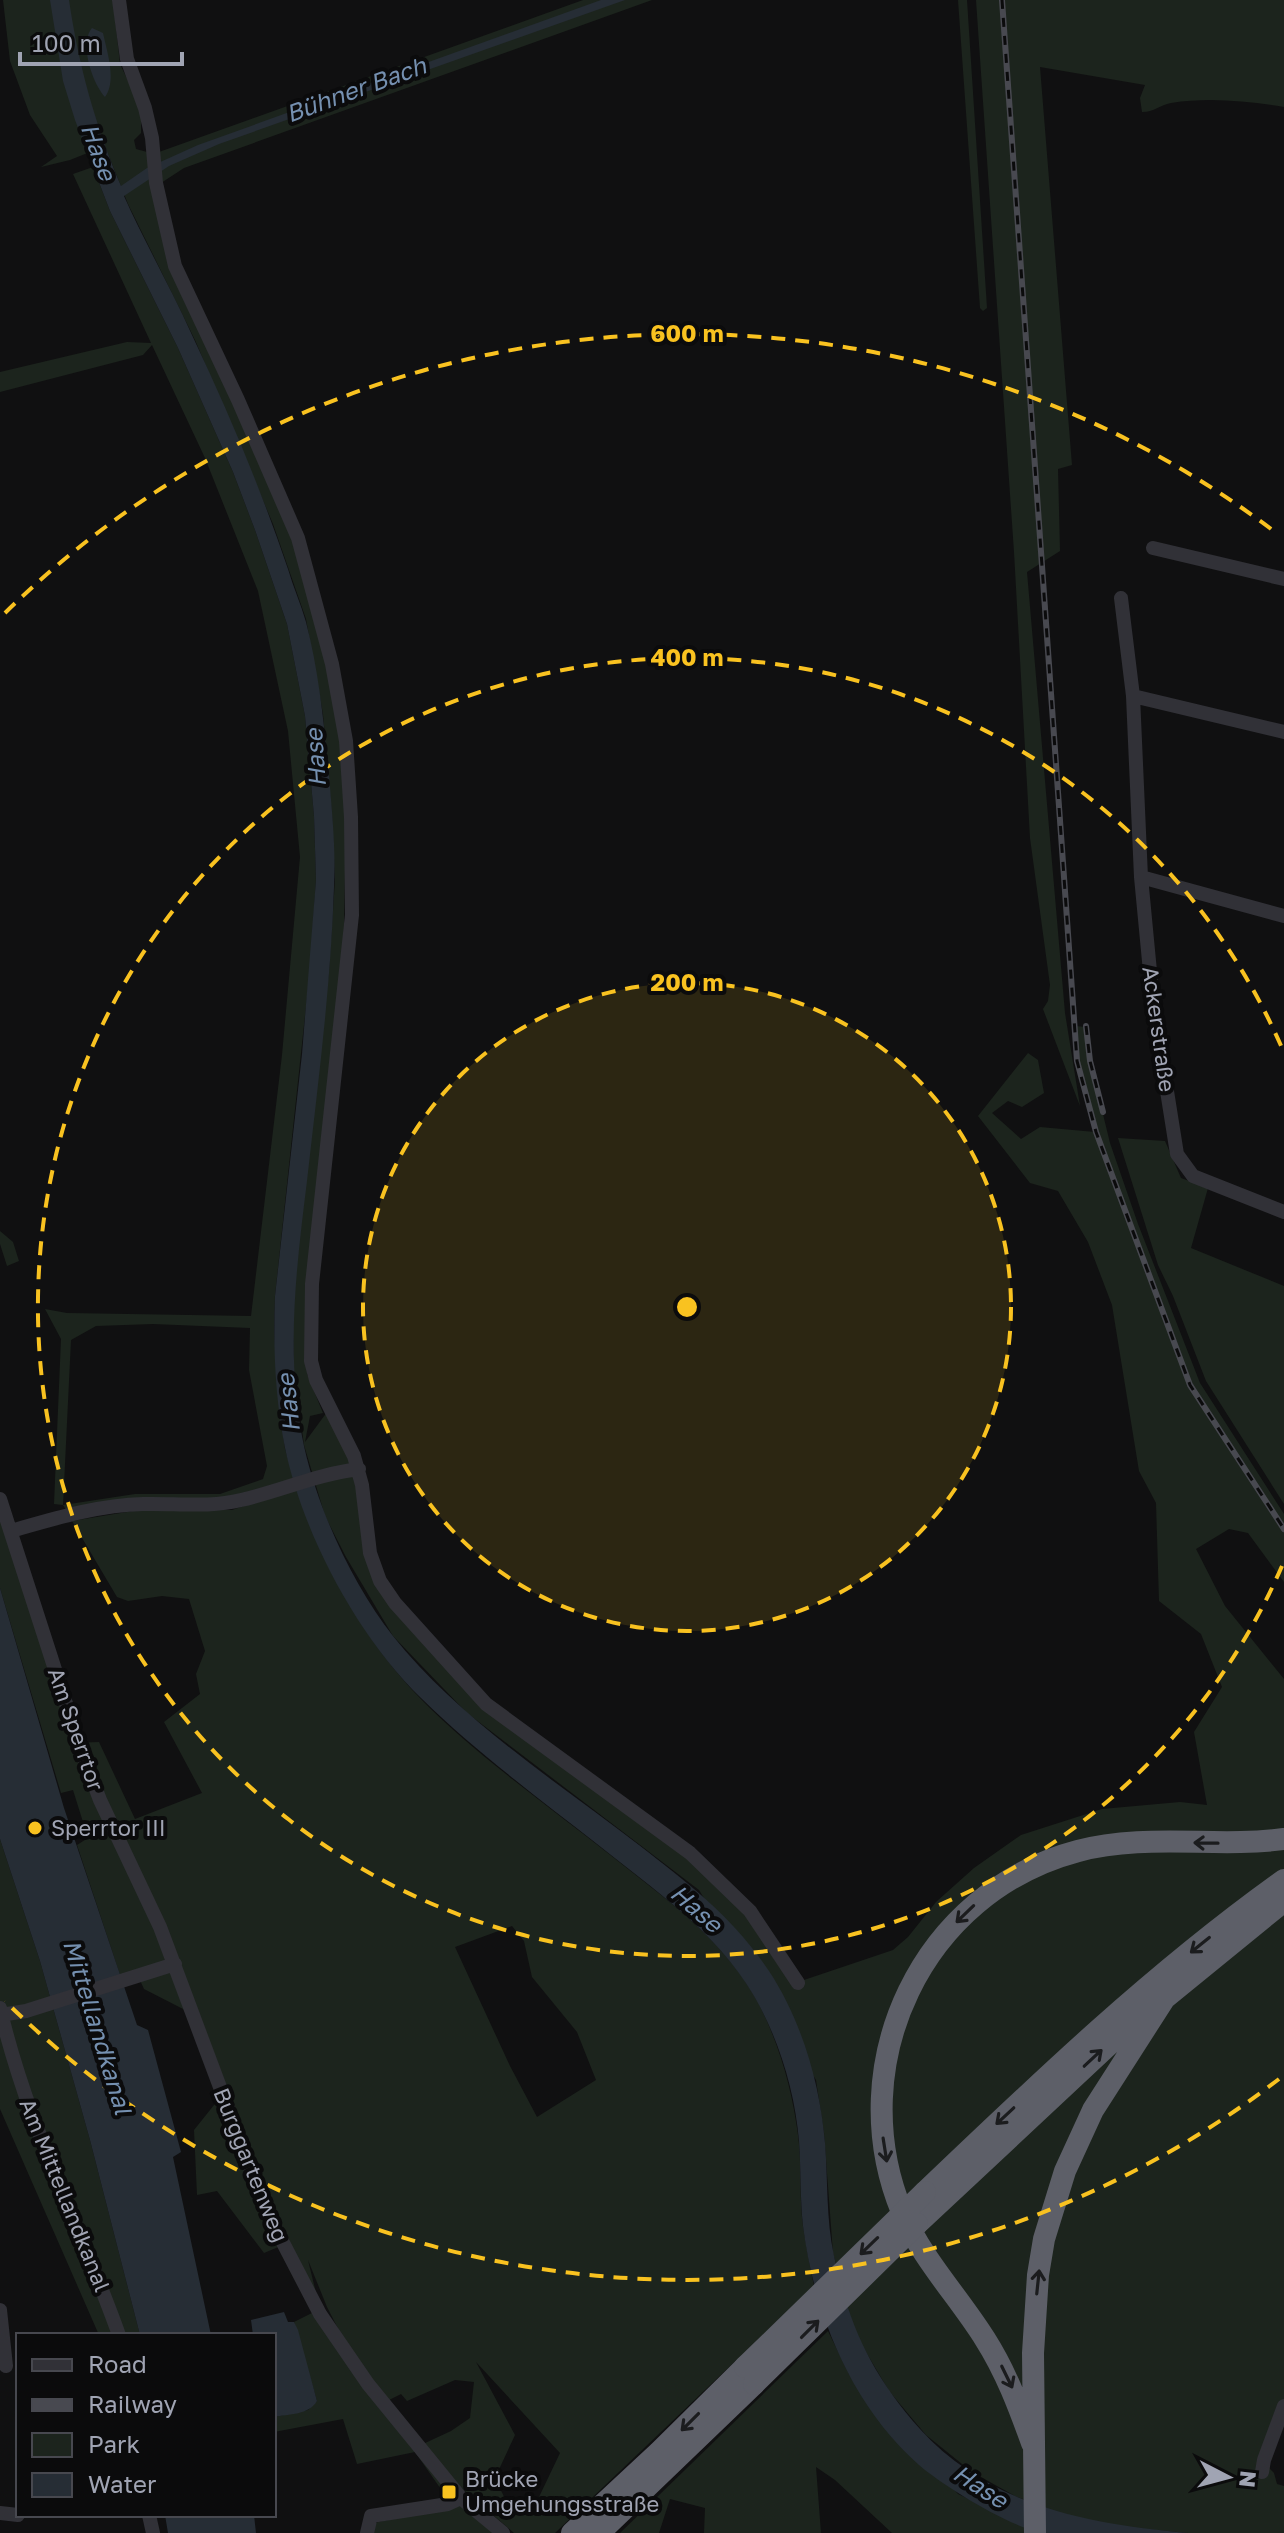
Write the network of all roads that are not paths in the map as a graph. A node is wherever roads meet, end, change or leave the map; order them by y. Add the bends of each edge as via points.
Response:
1 (119, 0) edge
2 (1153, 548) dead end
3 (1284, 579) edge
4 (1121, 598) dead end
5 (1133, 696) junction
6 (1284, 732) edge
7 (1141, 877) junction
8 (1284, 916) edge
9 (1284, 1212) edge
10 (359, 1469) junction
11 (0, 1499) edge
12 (11, 1531) junction
13 (1284, 1839) edge
14 (1284, 1880) edge
15 (1284, 1901) edge
16 (175, 1964) junction
17 (798, 1983) dead end
18 (1168, 1993) junction
19 (1, 2013) edge
20 (930, 2199) junction
21 (0, 2310) edge
22 (118, 2333) edge
23 (8, 2366) edge
24 (750, 2375) junction
25 (1284, 2406) edge
26 (1032, 2443) junction
27 (1262, 2472) dead end
28 (461, 2498) junction
29 (367, 2533) edge
30 (503, 2533) edge
31 (572, 2533) edge
32 (599, 2533) edge
33 (1035, 2533) edge

1 - 10 street via 127,59 152,138 175,266 298,538 332,664 346,741 352,915 312,1284 311,1361
2 - 3 street
4 - 5 street, Ackerstraße
5 - 6 street
5 - 7 street, Ackerstraße
7 - 8 street
7 - 9 street, Ackerstraße via 1153,1003 1177,1154 1193,1176
10 - 12 street via 240,1501 139,1504 72,1514
10 - 17 street via 370,1553 380,1581 432,1647 486,1704 690,1853 750,1911
11 - 12 street, Am Sperrtor
12 - 16 street, Am Sperrtor via 100,1800
13 -> 26 highway via 1105,1846 1025,1872 998,1886 951,1927 914,1977 900,2008 889,2041 881,2112 891,2182 910,2228 999,2361
14 -> 20 highway via 1115,2015
15 - 18 highway
16 - 19 street via 26,2011
16 - 28 street, Burggartenweg via 266,2210 320,2314 368,2384
20 -> 18 highway
26 -> 18 highway via 1034,2314 1054,2201 1093,2110
19 - 22 street, Am Mittellandkanal via 28,2103
20 - 24 highway, bridge
21 - 23 street
24 -> 31 highway
24 - 32 highway
25 - 27 street
26 - 33 highway
28 - 29 street via 371,2516
28 - 30 street, Burggartenweg

